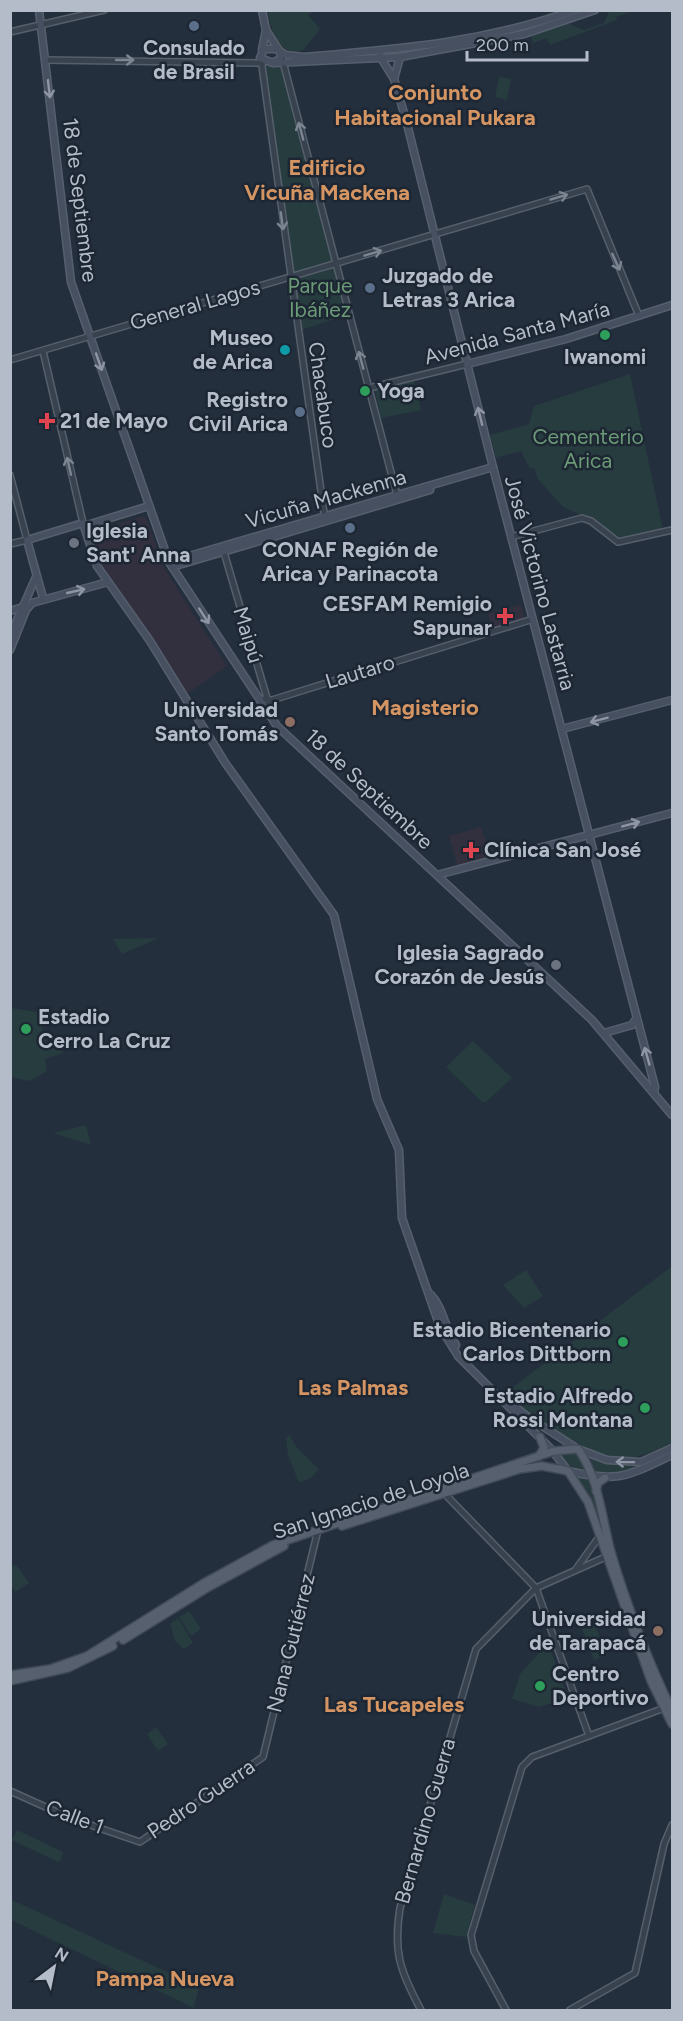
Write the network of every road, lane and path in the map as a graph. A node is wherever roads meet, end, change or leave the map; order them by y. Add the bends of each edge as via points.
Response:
1 (39, 10) edge
2 (104, 10) edge
3 (262, 10) edge
4 (575, 10) edge
5 (595, 10) edge
6 (41, 24) junction
7 (266, 30) junction
8 (10, 32) edge
9 (278, 49) junction
10 (262, 50) junction
11 (380, 55) junction
12 (400, 57) junction
13 (282, 59) junction
14 (46, 60) junction
15 (266, 62) junction
16 (394, 80) junction
17 (434, 234) junction
18 (336, 264) junction
19 (290, 277) junction
20 (672, 305) edge
21 (639, 316) junction
22 (90, 336) junction
23 (43, 351) junction
24 (10, 360) edge
25 (476, 362) junction
26 (467, 364) junction
27 (470, 375) junction
28 (369, 388) junction
29 (494, 469) junction
30 (10, 475) edge
31 (398, 497) junction
32 (149, 506) junction
33 (325, 519) junction
34 (84, 524) junction
35 (672, 530) edge
36 (511, 537) junction
37 (27, 540) junction
38 (10, 544) edge
39 (223, 550) junction
40 (170, 565) junction
41 (37, 576) junction
42 (108, 582) junction
43 (43, 598) junction
44 (24, 610) junction
45 (10, 611) edge
46 (533, 619) junction
47 (10, 636) edge
48 (10, 650) edge
49 (257, 697) junction
50 (672, 700) edge
51 (268, 701) junction
52 (274, 723) junction
53 (562, 729) junction
54 (672, 813) edge
55 (589, 835) junction
56 (456, 871) junction
57 (437, 875) junction
58 (446, 885) junction
59 (636, 1019) junction
60 (604, 1033) junction
61 (654, 1093) junction
62 (672, 1114) edge
63 (429, 1293) junction
64 (540, 1437) junction
65 (672, 1448) edge
66 (578, 1449) junction
67 (554, 1452) junction
68 (672, 1455) edge
69 (537, 1458) junction
70 (568, 1471) junction
71 (592, 1476) junction
72 (605, 1479) junction
73 (596, 1491) junction
74 (443, 1492) junction
75 (318, 1532) junction
76 (599, 1537) junction
77 (609, 1556) junction
78 (574, 1571) junction
79 (536, 1587) junction
80 (529, 1596) junction
81 (542, 1606) junction
82 (10, 1675) edge
83 (10, 1681) edge
84 (669, 1707) edge
85 (672, 1724) edge
86 (589, 1736) junction
87 (263, 1757) joint
88 (10, 1791) edge
89 (672, 1825) edge
90 (140, 1842) joint
91 (421, 2010) edge
92 (506, 2010) edge
93 (570, 2010) edge

1 - 6 main road, 18 de Septiembre
2 - 6 street
3 - 7 main road
4 - 11 main road via 522,28
5 - 12 main road via 522,34
6 - 8 street
6 - 14 main road, 18 de Septiembre
7 - 9 main road
7 - 10 main road
9 - 10 main road
9 - 11 main road via 290,56 304,57
9 - 13 main road
10 - 15 main road
11 - 12 main road
11 - 13 main road
11 - 16 main road, José Victorino Lastarria
12 - 16 main road, José Victorino Lastarria
13 - 15 main road
18 -> 13 street
14 -> 15 street
14 -> 22 main road, 18 de Septiembre via 71,282
15 -> 19 street, Chacabuco
16 - 17 main road, José Victorino Lastarria
18 -> 17 street, General Lagos
17 -> 21 street, General Lagos via 587,189
17 - 26 main road, José Victorino Lastarria
18 - 19 street, General Lagos
28 -> 18 street
19 - 22 street, General Lagos
19 - 33 street, Chacabuco
20 - 21 main road, Avenida Santa María
21 - 25 main road, Avenida Santa María
22 - 23 street, General Lagos
22 -> 32 main road, 18 de Septiembre
23 - 24 street, General Lagos
34 -> 23 street
25 - 26 main road, Avenida Santa María
25 - 27 main road
26 - 27 main road, José Victorino Lastarria
26 - 28 street, Avenida Santa María
29 -> 27 main road, José Victorino Lastarria
28 - 31 street
29 - 31 main road, Vicuña Mackenna
29 - 36 main road, José Victorino Lastarria
30 - 37 street
31 - 33 main road, Vicuña Mackenna
32 - 34 main road
32 - 40 main road, 18 de Septiembre
33 - 39 main road, Vicuña Mackenna
34 - 37 main road
34 - 42 main road via 95,562
35 - 36 street via 618,542 586,519
36 - 46 main road, José Victorino Lastarria
37 - 38 street
37 - 41 main road
39 - 40 main road, Vicuña Mackenna
39 - 51 street, Maipú
40 -> 49 main road, 18 de Septiembre
41 - 43 main road
41 - 44 main road
43 -> 42 main road
42 - 63 main road via 226,764 334,915 377,1099 399,1150 402,1218
43 - 44 main road
44 - 45 main road
44 - 47 main road
44 - 48 main road
46 - 51 street, Lautaro
46 - 53 main road, José Victorino Lastarria
49 - 51 street
49 - 52 main road, 18 de Septiembre
50 -> 53 main road
51 - 52 street, Maipú
52 - 57 main road, 18 de Septiembre
53 - 55 main road, José Victorino Lastarria
55 -> 54 main road
55 - 56 main road
55 - 59 main road, José Victorino Lastarria
56 - 57 main road
56 - 58 main road
57 - 58 main road, 18 de Septiembre
58 - 60 main road, 18 de Septiembre
59 - 60 main road via 632,1025
61 -> 59 main road, José Victorino Lastarria
60 - 61 main road, 18 de Septiembre
61 - 62 main road, 18 de Septiembre
63 - 64 main road via 440,1327 458,1356
63 - 66 main road via 436,1299 453,1342 471,1364 528,1417
64 - 67 main road
64 - 69 main road via 544,1452
65 -> 66 main road via 630,1463 607,1460
66 - 67 main road, San Ignacio de Loyola
66 - 71 main road
67 - 69 main road, San Ignacio de Loyola
67 - 70 main road
68 - 72 main road via 636,1473
69 - 74 main road, San Ignacio de Loyola
70 - 71 main road, San Ignacio de Loyola
70 - 74 main road, San Ignacio de Loyola via 542,1466 520,1469
70 - 76 main road via 588,1502
71 - 72 main road, San Ignacio de Loyola
71 - 73 main road
72 - 73 main road via 598,1483
73 - 77 main road
74 - 75 main road, San Ignacio de Loyola
74 - 79 street
75 - 82 main road, San Ignacio de Loyola via 273,1545 241,1562 87,1656 50,1669
75 - 83 main road, San Ignacio de Loyola via 264,1555 85,1662 43,1676
75 - 87 street, Nana Gutiérrez
76 - 77 main road
76 - 78 street
77 - 78 street, Bernardino Guerra
77 - 84 main road
78 - 79 street, Bernardino Guerra
79 - 80 street, Bernardino Guerra
79 - 81 street
80 - 81 street
80 - 91 street, Bernardino Guerra via 476,1649 400,1908 398,1962
81 - 86 street
84 - 85 main road
84 - 86 street
86 - 92 street via 532,1757 522,1767 472,1926 472,1947
87 - 90 street, Pedro Guerra
88 - 90 street, Calle 1 via 70,1818
89 - 93 street via 636,1971

